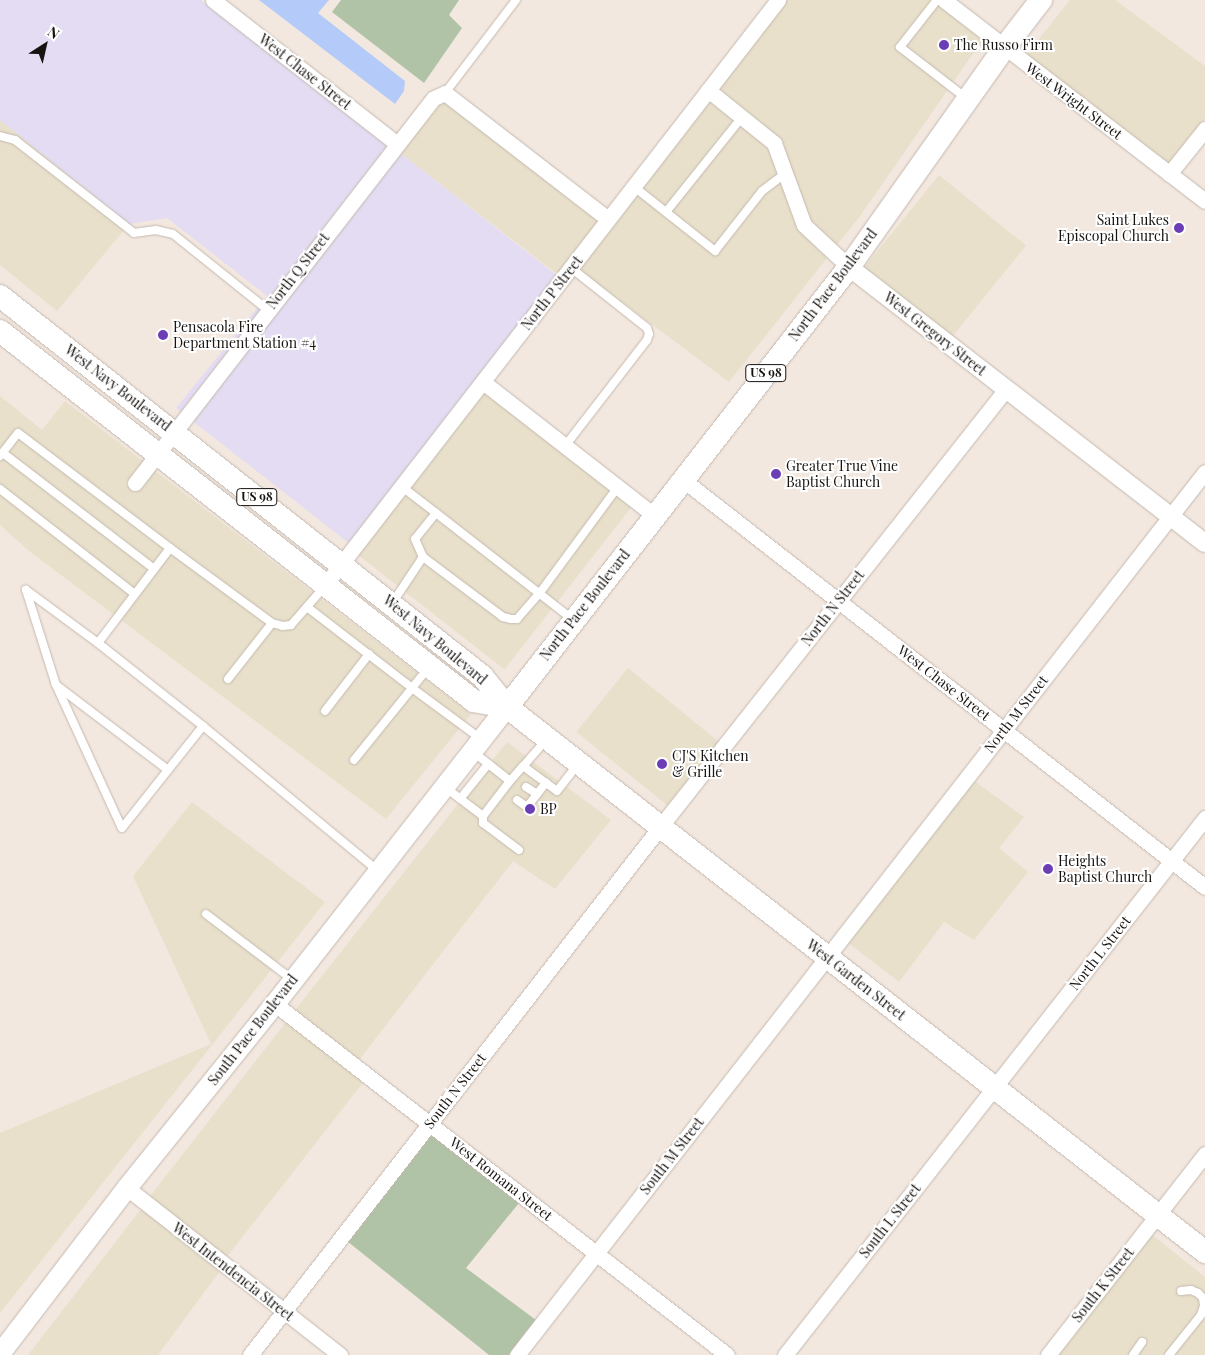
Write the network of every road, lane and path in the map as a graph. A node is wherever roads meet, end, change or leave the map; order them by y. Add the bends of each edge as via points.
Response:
1 (213, 0) edge
2 (516, 0) edge
3 (778, 0) edge
4 (937, 0) edge
5 (944, 0) edge
6 (1041, 0) edge
7 (1004, 48) junction
8 (708, 90) junction
9 (445, 93) junction
10 (968, 100) junction
11 (742, 117) junction
12 (1205, 129) edge
13 (0, 136) edge
14 (397, 144) junction
15 (786, 173) junction
16 (1170, 174) junction
17 (633, 186) junction
18 (1205, 201) edge
19 (666, 212) junction
20 (608, 219) junction
21 (849, 267) junction
22 (571, 268) junction
23 (0, 296) edge
24 (268, 310) junction
25 (0, 331) edge
26 (483, 382) junction
27 (1006, 389) junction
28 (174, 432) junction
29 (565, 446) junction
30 (1, 454) edge
31 (158, 455) junction
32 (1205, 472) edge
33 (682, 479) junction
34 (135, 483) dead end
35 (401, 486) junction
36 (618, 487) junction
37 (0, 489) edge
38 (436, 513) junction
39 (654, 515) junction
40 (1170, 516) junction
41 (1205, 543) edge
42 (170, 548) junction
43 (423, 557) junction
44 (341, 563) junction
45 (154, 569) junction
46 (325, 585) junction
47 (135, 594) junction
48 (539, 594) junction
49 (839, 601) junction
50 (392, 604) junction
51 (307, 607) junction
52 (574, 621) junction
53 (272, 623) junction
54 (98, 643) junction
55 (369, 654) junction
56 (429, 666) junction
57 (228, 679) dead end
58 (56, 685) junction
59 (412, 688) junction
60 (507, 707) junction
61 (326, 711) dead end
62 (203, 726) junction
63 (1004, 730) junction
64 (547, 738) junction
65 (476, 745) junction
66 (354, 760) dead end
67 (579, 763) junction
68 (488, 764) junction
69 (523, 766) junction
70 (168, 770) junction
71 (513, 779) junction
72 (546, 783) junction
73 (444, 786) junction
74 (526, 787) dead end
75 (537, 794) junction
76 (460, 799) junction
77 (517, 800) dead end
78 (483, 816) junction
79 (1205, 818) edge
80 (660, 827) junction
81 (519, 850) dead end
82 (1172, 860) junction
83 (379, 871) junction
84 (1205, 887) edge
85 (206, 914) dead end
86 (826, 957) junction
87 (293, 980) junction
88 (275, 1004) junction
89 (994, 1088) junction
90 (430, 1123) junction
91 (1205, 1154) edge
92 (127, 1188) junction
93 (1158, 1215) junction
94 (1205, 1252) edge
95 (596, 1253) junction
96 (1182, 1292) dead end
97 (284, 1312) junction
98 (1142, 1342) dead end
99 (1053, 1353) edge
100 (0, 1354) edge
101 (250, 1355) edge
102 (340, 1355) edge
103 (517, 1355) edge
104 (727, 1355) edge
105 (785, 1355) edge
106 (1133, 1355) edge
107 (1170, 1355) edge

1 - 14 street, West Chase Street
2 - 9 lane
3 - 8 street, North P Street
4 - 10 lane via 900,47
5 - 7 street, West Wright Street
6 - 7 main road, North Pace Boulevard / US 98
7 - 10 main road, North Pace Boulevard / US 98
7 - 16 street, West Wright Street
8 - 11 street, West Gregory Street
8 - 17 street, North P Street
9 - 14 street, North Q Street via 434,98
9 - 20 street
10 - 21 main road, North Pace Boulevard / US 98
11 - 15 street, West Gregory Street via 774,143
11 - 19 lane
12 - 16 street
13 - 24 lane via 15,140 134,233 156,230 173,234
14 - 24 street, North Q Street
15 - 19 lane via 762,191 715,251
15 - 21 street, West Gregory Street via 804,225
16 - 18 street, West Wright Street
17 - 19 lane
17 - 20 street, North P Street
20 - 22 street, North P Street
21 - 27 street, West Gregory Street
21 - 33 main road, North Pace Boulevard / US 98
22 - 26 street, North P Street
22 - 29 lane via 647,328 649,334
23 - 28 main road, West Navy Boulevard / US 98
24 - 28 street, North Q Street
25 - 31 main road, West Navy Boulevard / US 98
26 - 29 street
26 - 35 street, North P Street
27 - 40 street, West Gregory Street
27 - 49 street, North N Street
28 - 31 street, North Q Street
28 - 44 main road, West Navy Boulevard / US 98
29 - 36 street
30 - 42 lane via 18,433
30 - 45 lane
31 - 34 street, North Q Street
31 - 46 main road, West Navy Boulevard / US 98
32 - 40 street, North M Street
33 - 39 main road, North Pace Boulevard / US 98
33 - 49 street, West Chase Street
35 - 38 lane
35 - 44 street, North P Street
36 - 39 street
36 - 48 lane
37 - 47 lane
38 - 43 lane via 415,539
38 - 48 lane
39 - 52 main road, North Pace Boulevard / US 98
40 - 41 street, West Gregory Street
40 - 63 street, North M Street
42 - 45 lane
42 - 53 lane
43 - 48 lane via 503,617 517,619
43 - 50 lane
44 - 46 street, North P Street
44 - 50 main road, West Navy Boulevard / US 98
45 - 47 lane
46 - 51 lane
46 - 56 main road, West Navy Boulevard / US 98
47 - 54 lane
48 - 52 lane
49 - 63 street, West Chase Street
49 - 80 street, North N Street
50 - 60 main road, West Navy Boulevard / US 98 via 482,676
51 - 53 lane via 291,625
51 - 55 lane
52 - 60 main road, North Pace Boulevard / US 98
53 - 57 lane
54 - 58 lane via 26,590
54 - 62 lane
55 - 59 lane
55 - 61 lane
56 - 59 lane
56 - 60 main road, West Navy Boulevard / US 98 via 474,701
58 - 70 lane
58 - 70 lane via 122,828
59 - 65 lane
59 - 66 lane
60 - 64 main road, West Garden Street
60 - 65 main road, South Pace Boulevard
62 - 70 lane
62 - 83 lane
63 - 82 street, West Chase Street
63 - 86 street, North M Street
64 - 67 main road, West Garden Street
64 - 69 lane
65 - 68 lane
65 - 73 main road, South Pace Boulevard
67 - 72 lane via 557,791
67 - 80 main road, West Garden Street
68 - 71 lane
68 - 76 lane
69 - 71 lane
69 - 72 lane
71 - 78 lane
72 - 75 lane
73 - 76 lane
73 - 83 main road, South Pace Boulevard
74 - 75 lane
75 - 77 lane via 527,808
76 - 78 lane
78 - 81 lane via 483,823
79 - 82 street, North L Street
80 - 86 main road, West Garden Street
80 - 90 street, South N Street
82 - 84 street, West Chase Street
82 - 89 street, North L Street
83 - 87 main road, South Pace Boulevard
85 - 87 lane
86 - 89 main road, West Garden Street
86 - 95 street, South M Street
87 - 88 main road, South Pace Boulevard
88 - 90 street, West Romana Street
88 - 92 main road, South Pace Boulevard
89 - 93 main road, West Garden Street
89 - 105 street, South L Street
90 - 95 street, West Romana Street
90 - 97 street, South N Street
91 - 93 street, South K Street
92 - 97 street, West Intendencia Street
92 - 100 main road, South Pace Boulevard
93 - 94 main road, West Garden Street
93 - 99 street, South K Street
95 - 103 street, South M Street
95 - 104 street, West Romana Street
96 - 107 lane via 1190,1290 1198,1294 1204,1298 1204,1306 1201,1315
97 - 101 street, South N Street
97 - 102 street, West Intendencia Street
98 - 106 lane

